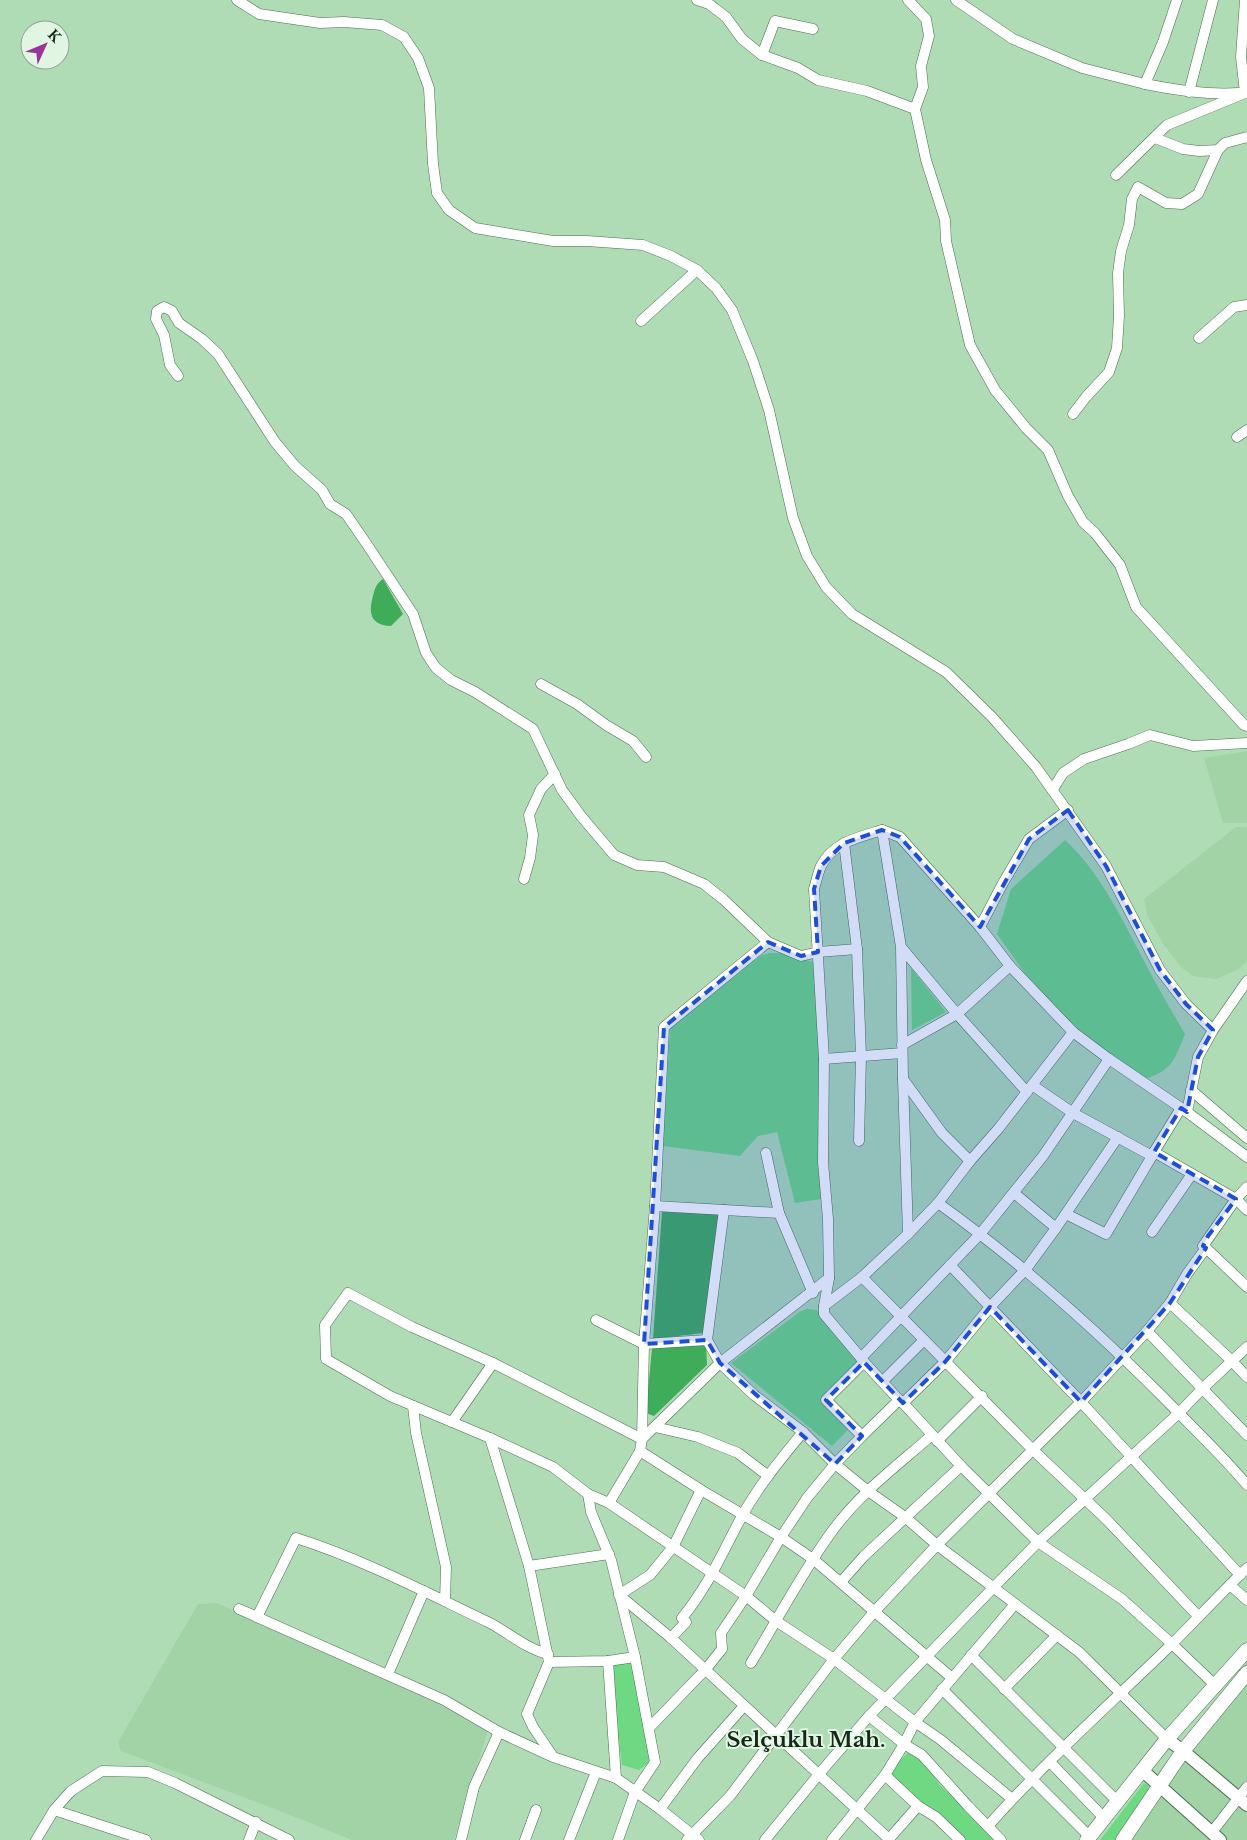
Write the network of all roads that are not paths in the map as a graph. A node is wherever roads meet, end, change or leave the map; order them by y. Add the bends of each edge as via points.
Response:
1 (237, 0) edge
2 (697, 0) edge
3 (908, 0) edge
4 (956, 0) edge
5 (1177, 0) edge
6 (1214, 0) edge
7 (1246, 0) edge
8 (813, 29) dead end
9 (762, 55) junction
10 (1145, 84) junction
11 (1188, 92) junction
12 (1246, 93) edge
13 (915, 109) junction
14 (1247, 137) edge
15 (1155, 138) junction
16 (1218, 150) junction
17 (1116, 175) dead end
18 (697, 270) junction
19 (1247, 305) edge
20 (641, 321) dead end
21 (1199, 338) dead end
22 (178, 376) dead end
23 (1072, 414) dead end
24 (1247, 430) edge
25 (1237, 437) dead end
26 (541, 684) dead end
27 (1247, 726) edge
28 (1247, 743) edge
29 (646, 757) dead end
30 (554, 774) junction
31 (1053, 789) junction
32 (1068, 810) junction
33 (882, 830) junction
34 (844, 843) junction
35 (524, 879) dead end
36 (980, 926) junction
37 (768, 942) junction
38 (901, 947) junction
39 (857, 949) junction
40 (818, 952) junction
41 (1010, 966) junction
42 (1247, 981) edge
43 (957, 1014) junction
44 (1214, 1030) junction
45 (1073, 1032) junction
46 (902, 1049) junction
47 (861, 1056) junction
48 (824, 1059) junction
49 (1109, 1060) junction
50 (903, 1078) junction
51 (1030, 1089) junction
52 (1191, 1090) junction
53 (1184, 1110) junction
54 (1073, 1112) junction
55 (1246, 1135) edge
56 (1118, 1137) junction
57 (859, 1140) dead end
58 (766, 1153) dead end
59 (1153, 1154) junction
60 (1247, 1157) edge
61 (970, 1161) junction
62 (1192, 1174) junction
63 (1247, 1187) edge
64 (1014, 1193) junction
65 (1236, 1199) junction
66 (938, 1203) junction
67 (655, 1206) junction
68 (724, 1210) junction
69 (1247, 1210) edge
70 (779, 1213) junction
71 (1066, 1214) junction
72 (1056, 1228) junction
73 (1152, 1232) dead end
74 (981, 1233) junction
75 (908, 1234) junction
76 (1206, 1248) junction
77 (950, 1265) junction
78 (1026, 1269) junction
79 (862, 1277) junction
80 (829, 1278) junction
81 (1247, 1287) edge
82 (812, 1293) junction
83 (1170, 1303) junction
84 (824, 1306) junction
85 (990, 1307) junction
86 (902, 1317) junction
87 (596, 1320) dead end
88 (1147, 1331) junction
89 (707, 1340) junction
90 (924, 1340) junction
91 (644, 1344) junction
92 (1247, 1347) edge
93 (1123, 1357) junction
94 (862, 1360) junction
95 (1232, 1361) junction
96 (720, 1362) junction
97 (945, 1362) junction
98 (493, 1363) junction
99 (1247, 1377) edge
100 (882, 1382) junction
101 (1202, 1389) junction
102 (982, 1396) junction
103 (901, 1401) junction
104 (1081, 1402) junction
105 (413, 1406) junction
106 (1179, 1413) junction
107 (452, 1422) junction
108 (655, 1426) junction
109 (803, 1432) junction
110 (1247, 1435) edge
111 (862, 1436) junction
112 (490, 1438) junction
113 (934, 1438) junction
114 (642, 1439) junction
115 (1033, 1450) junction
116 (640, 1451) junction
117 (1132, 1457) junction
118 (835, 1464) junction
119 (961, 1466) junction
120 (767, 1476) junction
121 (1247, 1485) edge
122 (701, 1490) junction
123 (868, 1491) junction
124 (588, 1494) junction
125 (988, 1494) junction
126 (1085, 1498) junction
127 (609, 1504) junction
128 (743, 1515) junction
129 (905, 1517) junction
130 (782, 1538) junction
131 (1038, 1542) junction
132 (937, 1545) junction
133 (673, 1547) junction
134 (609, 1554) junction
135 (813, 1559) junction
136 (529, 1566) junction
137 (1244, 1572) edge
138 (713, 1574) junction
139 (841, 1582) junction
140 (1230, 1585) junction
141 (993, 1588) junction
142 (424, 1591) junction
143 (619, 1595) junction
144 (746, 1596) junction
145 (1247, 1600) edge
146 (445, 1601) junction
147 (1015, 1604) junction
148 (238, 1609) dead end
149 (874, 1612) junction
150 (1198, 1616) junction
151 (257, 1617) junction
152 (776, 1620) junction
153 (1057, 1636) junction
154 (671, 1638) junction
155 (1172, 1644) junction
156 (1247, 1650) edge
157 (971, 1655) junction
158 (926, 1656) junction
159 (635, 1657) junction
160 (548, 1658) junction
161 (834, 1659) junction
162 (608, 1661) junction
163 (750, 1663) dead end
164 (706, 1669) junction
165 (1247, 1673) edge
166 (388, 1674) junction
167 (952, 1678) junction
168 (1215, 1686) junction
169 (942, 1689) junction
170 (1004, 1689) junction
171 (1119, 1693) junction
172 (886, 1698) junction
173 (744, 1706) junction
174 (870, 1716) junction
175 (915, 1722) junction
176 (650, 1728) junction
177 (499, 1732) junction
178 (777, 1736) junction
179 (1166, 1739) junction
180 (904, 1744) junction
181 (1063, 1748) junction
182 (1183, 1751) junction
183 (553, 1757) junction
184 (1050, 1762) junction
185 (1143, 1771) junction
186 (596, 1772) junction
187 (819, 1774) junction
188 (885, 1774) junction
189 (616, 1778) junction
190 (1030, 1779) junction
191 (1159, 1784) junction
192 (1247, 1787) edge
193 (635, 1792) junction
194 (1012, 1799) junction
195 (1117, 1801) junction
196 (1242, 1802) edge
197 (918, 1806) junction
198 (660, 1809) junction
199 (856, 1809) junction
200 (54, 1810) junction
201 (536, 1810) dead end
202 (1104, 1818) junction
203 (256, 1822) junction
204 (988, 1826) junction
205 (1216, 1836) edge
206 (692, 1838) edge
207 (1088, 1838) edge
208 (36, 1840) edge
209 (146, 1840) edge
210 (249, 1840) edge
211 (289, 1840) edge
212 (461, 1840) edge
213 (525, 1840) edge
214 (569, 1840) edge
215 (618, 1840) edge
216 (764, 1840) edge
217 (832, 1840) edge
218 (890, 1840) edge
219 (960, 1840) edge
220 (1001, 1840) edge
221 (1123, 1840) edge

1 - 18 street via 259,14 320,23 382,25 404,37 418,58 429,88 437,193 449,210 475,228 553,241 644,245
2 - 9 street via 709,4 726,17 742,39
3 - 13 street via 926,19 928,36 921,66 923,87
4 - 10 street via 1013,39 1082,68
5 - 10 street
6 - 11 street
7 - 12 street via 1241,57
8 - 9 street via 775,21
9 - 13 street via 798,68 818,80 867,91
10 - 11 street
11 - 12 street
12 - 15 street via 1167,125
13 - 27 street via 926,160 945,220 946,241 970,345 996,390 1048,450 1083,522 1096,533 1120,565 1136,607
14 - 16 street via 1225,143
15 - 16 street via 1183,149
15 - 17 street
16 - 23 street via 1198,194 1182,204 1166,203 1138,186 1132,199 1118,273 1117,348 1109,372
18 - 20 street
18 - 31 street via 716,288 736,318 769,410 793,518 807,556 826,587 852,614 946,672 992,717
19 - 21 street via 1234,307
22 - 30 street via 170,366 164,335 156,319 157,311 164,307 218,354 275,442 295,466 322,490 330,504 346,514 412,614 426,653 436,668 533,729
24 - 25 street
26 - 29 street via 633,741
28 - 31 street via 1193,746 1150,735 1084,758 1063,773
30 - 35 street via 541,789 529,814 533,835
30 - 37 street via 581,816 614,855 637,865 664,867 704,884
31 - 32 street
32 - 36 street via 1029,839
32 - 44 street via 1106,866 1160,970 1186,1004
33 - 34 street
33 - 36 street via 900,837
33 - 38 street
34 - 39 street
34 - 40 street via 821,866 814,889
36 - 41 street
37 - 40 street via 801,956
37 - 67 street via 664,1027
38 - 43 street
38 - 46 street
39 - 40 street
39 - 47 street
40 - 48 street
41 - 43 street
41 - 45 street
42 - 44 street
43 - 46 street
43 - 51 street
44 - 52 street via 1198,1057
45 - 49 street
45 - 51 street
46 - 47 street
46 - 50 street
47 - 48 street
47 - 57 street
48 - 80 street via 823,1162
49 - 53 street
49 - 54 street
50 - 61 street via 942,1133
50 - 75 street
51 - 54 street
51 - 61 street
52 - 53 street
52 - 55 street
53 - 59 street
53 - 60 street
54 - 56 street
54 - 64 street
56 - 59 street
56 - 71 street
58 - 70 street
59 - 62 street
59 - 71 street via 1106,1234
61 - 66 street
62 - 65 street
62 - 73 street
63 - 65 street
64 - 72 street
64 - 74 street
65 - 69 street
65 - 76 street via 1208,1236 1203,1246
66 - 74 street
66 - 75 street
67 - 68 street
67 - 91 street
68 - 70 street
68 - 89 street
70 - 82 street
71 - 72 street
72 - 78 street
74 - 77 street
74 - 78 street
75 - 79 street
76 - 81 street
76 - 83 street
77 - 85 street
77 - 86 street
78 - 85 street
78 - 93 street
79 - 84 street
79 - 86 street
80 - 82 street
80 - 84 street
82 - 96 street
83 - 88 street
83 - 95 street
84 - 94 street via 824,1314
85 - 97 street
85 - 104 street
86 - 90 street
86 - 94 street
87 - 91 street
88 - 93 street
88 - 101 street
89 - 91 street
89 - 96 street
90 - 97 street
90 - 100 street
91 - 114 street
92 - 95 street
93 - 104 street
93 - 106 street
94 - 100 street
94 - 111 street via 826,1400
95 - 99 street
95 - 101 street
96 - 108 street
96 - 109 street via 754,1395
97 - 102 street
97 - 103 street
98 - 105 street via 412,1327 348,1293 325,1325 326,1359
98 - 107 street
98 - 114 street
100 - 103 street
101 - 106 street
101 - 110 street
102 - 113 street
102 - 115 street
103 - 111 street
103 - 113 street
104 - 115 street
104 - 117 street
105 - 107 street
105 - 146 street via 416,1434 446,1567
106 - 117 street
106 - 121 street
107 - 112 street
108 - 114 street
108 - 120 street via 698,1437 738,1453
109 - 118 street
109 - 120 street
111 - 118 street
112 - 124 street via 553,1467
112 - 136 street
113 - 119 street
113 - 123 street
114 - 116 street
115 - 125 street
115 - 126 street
116 - 122 street
116 - 127 street
117 - 126 street
117 - 137 street
118 - 123 street
118 - 130 street
119 - 125 street
119 - 129 street
120 - 128 street
122 - 128 street
122 - 133 street
123 - 129 street
123 - 135 street via 834,1529
124 - 127 street
124 - 134 street via 591,1512
125 - 131 street
125 - 132 street
126 - 131 street
126 - 150 street
127 - 133 street
128 - 130 street
128 - 138 street
129 - 132 street
129 - 139 street
130 - 135 street
130 - 144 street
131 - 141 street
131 - 155 street via 1122,1599
132 - 141 street
132 - 149 street
133 - 138 street
133 - 143 street via 650,1575
134 - 136 street
134 - 143 street
135 - 139 street
135 - 152 street
136 - 160 street
137 - 140 street
138 - 144 street
138 - 154 street via 682,1618 686,1622
139 - 149 street
140 - 145 street
140 - 150 street
141 - 147 street
141 - 158 street
142 - 146 street
142 - 151 street via 322,1546 296,1538
142 - 166 street
143 - 154 street
143 - 159 street
144 - 152 street
144 - 164 street via 721,1633 722,1649
146 - 160 street via 492,1624
147 - 153 street
147 - 157 street
148 - 151 street
149 - 158 street
149 - 161 street
150 - 155 street
151 - 166 street
152 - 161 street
152 - 163 street
153 - 170 street
153 - 171 street via 1079,1652
154 - 164 street
155 - 168 street
155 - 171 street
156 - 168 main road
157 - 167 street
157 - 170 street
158 - 167 street
158 - 172 street
159 - 162 street
159 - 176 street
160 - 162 street
160 - 183 street via 527,1714
161 - 172 street
161 - 178 street
162 - 189 street
164 - 173 street
164 - 176 street
165 - 182 main road
166 - 177 street via 444,1700
167 - 169 street
168 - 179 main road
169 - 175 street
169 - 190 street
170 - 181 street
171 - 179 street
171 - 181 street
172 - 174 street
172 - 175 street
173 - 178 street
173 - 198 street via 697,1759
174 - 180 street
174 - 187 street
175 - 180 street
175 - 194 street
176 - 193 street via 655,1762
177 - 183 street
177 - 212 street via 474,1788
178 - 187 street
178 - 206 street
179 - 182 street
179 - 185 main road
180 - 188 street
180 - 204 street via 922,1755
181 - 184 street
181 - 195 street
182 - 191 main road
182 - 196 street
183 - 186 street
184 - 190 street
184 - 202 street
185 - 191 street
185 - 195 main road
186 - 189 street
186 - 214 street
187 - 199 street
187 - 216 street
188 - 197 street
188 - 199 street
189 - 193 street
190 - 194 street
190 - 207 street
191 - 205 street
191 - 221 main road
192 - 196 street
193 - 198 street
193 - 215 street
194 - 204 street
195 - 202 main road
196 - 205 street
197 - 218 street
197 - 219 street via 936,1817
198 - 206 street
199 - 217 street
199 - 218 street
200 - 203 street via 71,1792 102,1771 148,1772
200 - 208 street
200 - 209 street
201 - 213 street
202 - 207 main road
203 - 210 street
203 - 211 street
204 - 220 street

